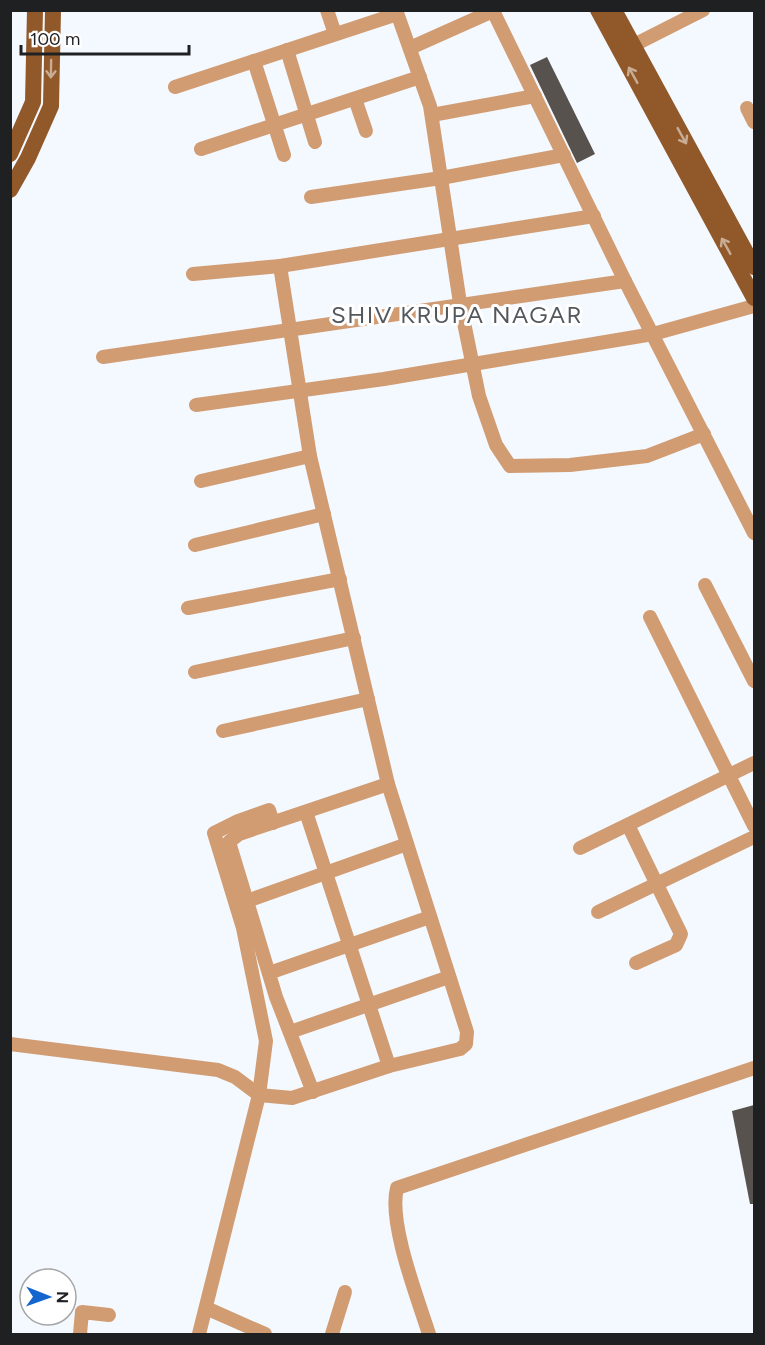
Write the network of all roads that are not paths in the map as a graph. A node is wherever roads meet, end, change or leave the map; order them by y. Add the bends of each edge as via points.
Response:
1 (35, 10) edge
2 (52, 10) edge
3 (327, 10) edge
4 (598, 10) edge
5 (614, 10) edge
6 (703, 10) edge
7 (494, 11) edge
8 (397, 12) edge
9 (335, 34) junction
10 (632, 46) junction
11 (410, 48) junction
12 (287, 50) junction
13 (254, 61) junction
14 (420, 77) junction
15 (174, 87) dead end
16 (535, 96) junction
17 (355, 99) junction
18 (747, 108) dead end
19 (307, 114) junction
20 (432, 115) junction
21 (754, 122) edge
22 (274, 125) junction
23 (366, 131) dead end
24 (315, 142) dead end
25 (201, 149) dead end
26 (10, 154) edge
27 (284, 154) dead end
28 (564, 155) junction
29 (441, 178) junction
30 (10, 190) edge
31 (311, 196) dead end
32 (594, 216) junction
33 (451, 238) junction
34 (280, 266) junction
35 (754, 267) edge
36 (193, 274) dead end
37 (625, 281) junction
38 (754, 298) edge
39 (460, 303) junction
40 (754, 306) edge
41 (290, 328) junction
42 (653, 334) junction
43 (103, 357) dead end
44 (473, 364) junction
45 (299, 389) junction
46 (196, 405) dead end
47 (704, 434) junction
48 (310, 456) junction
49 (201, 481) dead end
50 (324, 514) junction
51 (754, 533) edge
52 (195, 545) dead end
53 (340, 579) junction
54 (705, 585) dead end
55 (188, 608) dead end
56 (650, 617) dead end
57 (354, 638) junction
58 (195, 672) dead end
59 (754, 681) edge
60 (368, 699) junction
61 (223, 731) dead end
62 (754, 763) edge
63 (729, 775) junction
64 (388, 784) junction
65 (306, 812) junction
66 (273, 823) junction
67 (628, 825) junction
68 (754, 826) edge
69 (754, 837) edge
70 (407, 844) junction
71 (580, 848) dead end
72 (326, 873) junction
73 (656, 885) junction
74 (247, 901) junction
75 (598, 912) dead end
76 (430, 917) junction
77 (350, 946) junction
78 (636, 963) dead end
79 (269, 973) junction
80 (449, 977) junction
81 (369, 1005) junction
82 (290, 1032) junction
83 (10, 1044) edge
84 (389, 1066) junction
85 (754, 1068) edge
86 (313, 1092) junction
87 (259, 1095) junction
88 (345, 1292) dead end
89 (206, 1308) junction
90 (110, 1314) dead end
91 (80, 1335) edge
92 (199, 1335) edge
93 (266, 1335) edge
94 (332, 1335) edge
95 (429, 1335) edge

1 - 26 main road via 33,102
2 -> 30 main road via 51,106
3 - 9 street
38 -> 4 main road
5 - 10 main road
6 - 10 street
7 - 11 street
7 - 16 street
8 - 9 street
8 - 11 street
9 - 12 street
10 -> 35 main road
11 - 14 street
12 - 13 street
12 - 19 street
13 - 15 street
13 - 22 street
14 - 17 street
14 - 20 street
16 - 20 street
16 - 28 street
17 - 19 street
17 - 23 street
18 - 21 street
19 - 22 street
19 - 24 street
20 - 29 street
22 - 25 street
22 - 27 street
28 - 29 street
28 - 32 street
29 - 31 street
29 - 33 street
32 - 33 street
32 - 37 street
33 - 34 street
33 - 39 street
34 - 36 street
34 - 41 street
37 - 39 street
37 - 42 street
39 - 41 street
39 - 44 street
40 - 42 street
41 - 43 street
41 - 45 street
42 - 44 street
42 - 47 street
44 - 45 street
44 - 47 street via 496,445 510,466 570,465 647,456
45 - 46 street
45 - 48 street
47 - 51 street
48 - 49 street
48 - 50 street
50 - 52 street
50 - 53 street
53 - 55 street
53 - 57 street
54 - 59 street
56 - 63 street
57 - 58 street
57 - 60 street
60 - 61 street
60 - 64 street
62 - 63 street
63 - 67 street
63 - 68 street
64 - 65 street
64 - 70 street
65 - 66 street
65 - 72 street
66 - 74 street via 239,834 229,842
66 - 87 street via 269,810 214,833 243,928 266,1041
67 - 71 street
67 - 73 street
69 - 73 street
70 - 72 street
70 - 76 street
72 - 74 street
72 - 77 street
73 - 75 street
73 - 78 street via 681,939
74 - 79 street
76 - 77 street
76 - 80 street
77 - 79 street
77 - 81 street
79 - 82 street
80 - 81 street
80 - 84 street via 467,1032 466,1044 460,1049
81 - 82 street
81 - 84 street
82 - 86 street
83 - 87 street via 218,1070 236,1077
84 - 86 street
85 - 95 street via 397,1188 394,1197 401,1243
86 - 87 street via 292,1098
87 - 89 street
88 - 94 street
89 - 92 street
89 - 93 street
90 - 91 street via 82,1312

